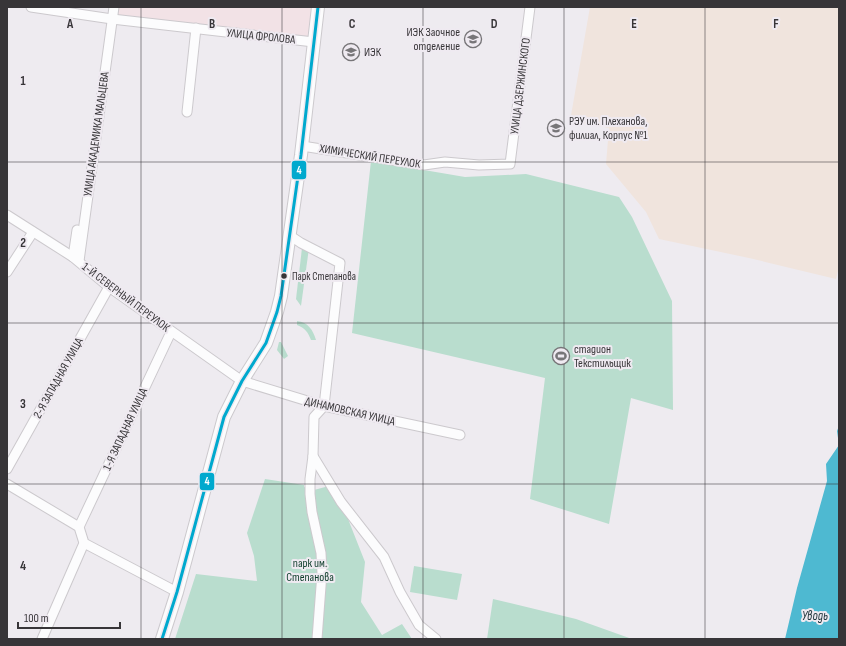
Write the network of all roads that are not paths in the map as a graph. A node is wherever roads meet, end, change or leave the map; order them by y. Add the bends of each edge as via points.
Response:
1 (31, 7) edge
2 (108, 7) edge
3 (114, 7) edge
4 (318, 7) edge
5 (530, 7) edge
6 (110, 18) junction
7 (196, 28) junction
8 (314, 42) junction
9 (187, 112) dead end
10 (302, 146) junction
11 (510, 164) joint
12 (7, 215) edge
13 (33, 232) junction
14 (289, 235) junction
15 (76, 259) junction
16 (7, 272) edge
17 (109, 287) junction
18 (171, 332) junction
19 (242, 382) junction
20 (324, 406) junction
21 (460, 435) dead end
22 (313, 456) junction
23 (7, 469) edge
24 (8, 488) edge
25 (79, 527) junction
26 (84, 543) junction
27 (177, 592) junction
28 (42, 639) edge
29 (162, 639) edge
30 (317, 639) edge
31 (436, 639) edge

1 - 6 street, УЛИЦА ФРОЛОВА
2 - 6 street
3 - 6 street, УЛИЦА АКАДЕМИКА МАЛЬЦЕВА
4 - 8 main road
5 - 11 street, УЛИЦА ДЗЕРЖИНСКОГО
6 - 7 street, УЛИЦА ФРОЛОВА
6 - 15 street, УЛИЦА АКАДЕМИКА МАЛЬЦЕВА
7 - 8 street, УЛИЦА ФРОЛОВА
7 - 9 street
8 - 10 main road
10 - 11 street, ХИМИЧЕСКИЙ ПЕРЕУЛОК via 424,165 445,162
10 - 14 main road
12 - 13 street, 1-Й СЕВЕРНЫЙ ПЕРЕУЛОК
13 - 15 street, 1-Й СЕВЕРНЫЙ ПЕРЕУЛОК
13 - 16 street
14 - 19 main road via 281,296 272,328 260,355
14 - 20 street via 301,244 340,263
15 - 17 street, 1-Й СЕВЕРНЫЙ ПЕРЕУЛОК
17 - 18 street, 1-Й СЕВЕРНЫЙ ПЕРЕУЛОК
17 - 23 street, 2-Я ЗАПАДНАЯ УЛИЦА
18 - 19 street, 1-Й СЕВЕРНЫЙ ПЕРЕУЛОК
18 - 25 street, 1-Я ЗАПАДНАЯ УЛИЦА
19 - 20 street, ДИНАМОВСКАЯ УЛИЦА
19 - 27 main road via 224,417
20 - 21 street, ДИНАМОВСКАЯ УЛИЦА
20 - 22 street via 314,417
22 - 30 street via 310,494 321,552 322,573
22 - 31 street via 341,502 384,557 419,625
24 - 25 street
25 - 26 street
26 - 27 street
26 - 28 street
27 - 29 main road

